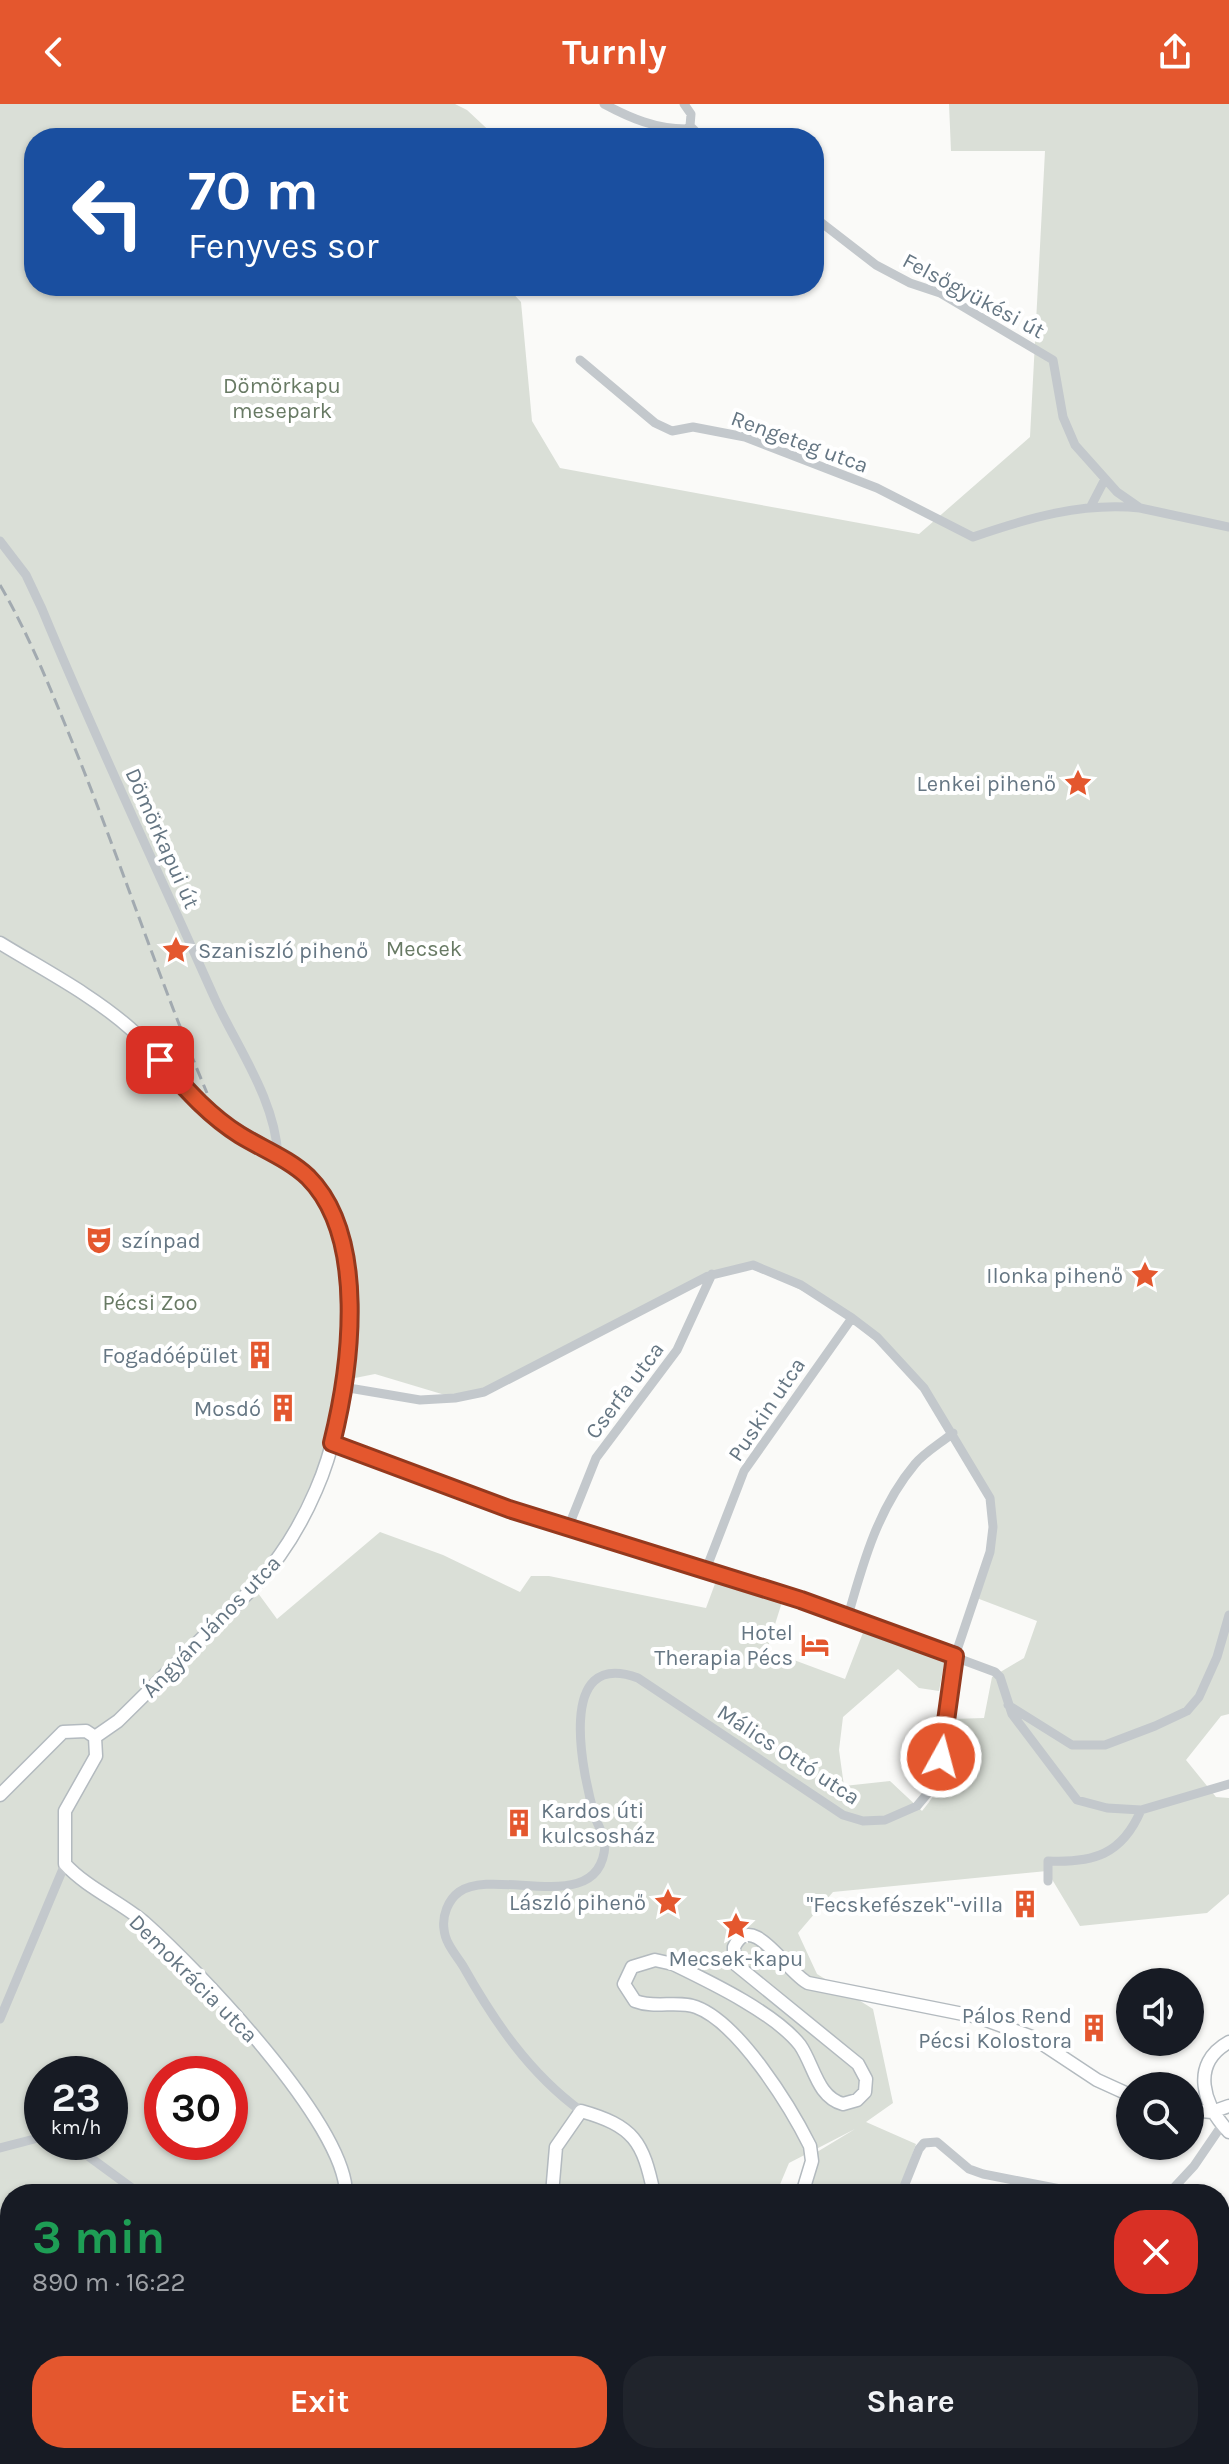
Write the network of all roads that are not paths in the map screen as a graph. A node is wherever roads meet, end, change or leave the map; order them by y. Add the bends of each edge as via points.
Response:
1 (604, 104) edge
2 (684, 104) edge
3 (690, 126) joint
4 (666, 128) edge
5 (687, 128) edge
6 (824, 225) edge
7 (580, 360) dead end
8 (1105, 479) junction
9 (1091, 506) junction
10 (1140, 508) junction
11 (1229, 527) edge
12 (0, 541) edge
13 (0, 943) edge
14 (278, 1156) junction
15 (712, 1274) junction
16 (852, 1318) junction
17 (343, 1387) junction
18 (953, 1433) junction
19 (332, 1443) junction
20 (568, 1528) junction
21 (705, 1572) junction
22 (1229, 1615) edge
23 (848, 1616) junction
24 (955, 1656) junction
25 (1027, 1722) junction
26 (95, 1737) junction
27 (1229, 1784) edge
28 (0, 1795) edge
29 (1141, 1810) junction
30 (65, 1864) junction
31 (1048, 1881) dead end
32 (0, 2019) edge
33 (1229, 2042) edge
34 (1116, 2089) edge
35 (1229, 2106) edge
36 (581, 2111) junction
37 (1204, 2111) edge
38 (1212, 2112) junction
39 (1226, 2129) edge
40 (24, 2142) edge
41 (0, 2148) edge
42 (94, 2160) edge
43 (126, 2184) edge
44 (345, 2184) edge
45 (553, 2184) edge
46 (652, 2184) edge
47 (805, 2184) edge
48 (905, 2184) edge
49 (1034, 2184) edge
50 (1177, 2184) edge

1 - 4 street
2 - 3 street via 691,114
3 - 5 street
6 - 8 street, Felsőgyükési út via 876,265 940,293 1053,360 1063,417 1075,445
7 - 9 street, Rengeteg utca via 655,423 672,431 693,427 745,437 877,488 973,537 1014,522
8 - 9 street
8 - 10 street, Felsőgyükési út
9 - 10 street
10 - 11 street, Felsőgyükési út
12 - 14 street, Dömörkapui út via 26,575 259,1087 277,1136
13 - 14 street, Ángyán János utca via 132,1030 200,1105
14 - 17 street, Ángyán János utca via 327,1199 339,1231 349,1300
15 - 16 street, Málics Ottó utca via 753,1265 801,1285
15 - 17 street, Málics Ottó utca via 484,1392 420,1400
15 - 20 street, Cserfa utca via 677,1350 596,1458
16 - 18 street, Málics Ottó utca via 924,1388
16 - 21 street, Puskin utca via 744,1471
17 - 19 street, Ángyán János utca
18 - 23 street via 916,1462 896,1491 879,1521
18 - 24 street, Málics Ottó utca via 990,1498 993,1527 990,1552
19 - 20 street
19 - 26 street, Ángyán János utca via 316,1491 271,1569 147,1693
20 - 21 street
21 - 23 street
22 - 25 street via 1217,1657 1187,1711 1088,1747 1063,1742
23 - 24 street
24 - 25 street via 1000,1677 1008,1705
24 - 36 street, Málics Ottó utca via 937,1778 917,1806 873,1821 843,1815 638,1678 604,1676 585,1691 579,1709 583,1745 605,1842 598,1868 580,1882 557,1886 472,1886 450,1901 443,1926 449,1945 499,2026 532,2067
25 - 29 street via 1077,1800
26 - 28 street via 86,1731 63,1732
26 - 30 street via 96,1756 65,1811
27 - 29 street
29 - 31 street via 1123,1839 1108,1851 1077,1863 1048,1861
30 - 32 street
30 - 44 street, Demokrácia utca via 142,1921 224,2001 328,2139
33 - 38 street via 1206,2065 1204,2094
34 - 47 street via 1032,2037 978,2017 808,1983 788,1970 762,1939 743,1936 734,1947 734,1963 858,2064 866,2079 865,2092 843,2104 826,2094 800,2045 781,2027 673,1964 655,1960 632,1967 624,1984 635,2001 699,2008 717,2020 761,2069 810,2146
35 - 38 street
36 - 45 street via 556,2147
36 - 46 street via 614,2120 631,2133 647,2159
37 - 38 street
38 - 39 street
39 - 50 street
40 - 41 street
42 - 43 street
48 - 49 street via 919,2149 937,2142 969,2169

